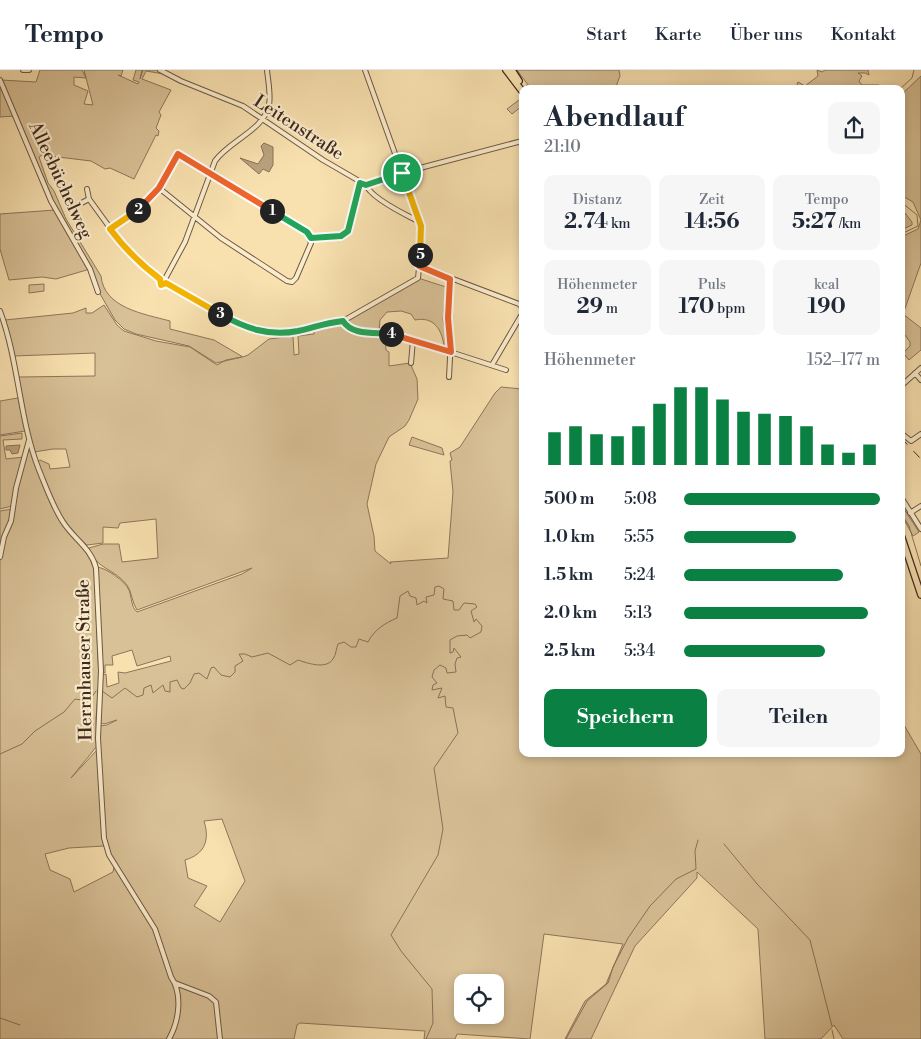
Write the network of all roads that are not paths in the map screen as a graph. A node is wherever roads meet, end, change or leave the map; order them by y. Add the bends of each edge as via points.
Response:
1 (23, 70) edge
2 (29, 70) edge
3 (160, 70) edge
4 (267, 70) edge
5 (365, 70) edge
6 (506, 70) edge
7 (512, 70) edge
8 (0, 80) edge
9 (520, 85) edge
10 (521, 85) edge
11 (263, 119) junction
12 (519, 142) edge
13 (211, 172) junction
14 (402, 173) junction
15 (360, 183) junction
16 (366, 185) junction
17 (159, 188) junction
18 (87, 189) dead end
19 (68, 198) dead end
20 (89, 199) junction
21 (195, 217) junction
22 (419, 219) junction
23 (110, 229) junction
24 (311, 238) junction
25 (419, 266) junction
26 (450, 279) junction
27 (164, 280) junction
28 (98, 292) dead end
29 (519, 304) edge
30 (0, 311) edge
31 (519, 319) edge
32 (343, 321) junction
33 (413, 340) junction
34 (451, 352) junction
35 (411, 363) dead end
36 (492, 365) junction
37 (921, 368) edge
38 (506, 370) dead end
39 (915, 373) junction
40 (449, 377) dead end
41 (921, 380) edge
42 (905, 382) edge
43 (921, 434) edge
44 (905, 436) edge
45 (29, 440) junction
46 (905, 504) edge
47 (921, 506) edge
48 (910, 513) junction
49 (921, 529) edge
50 (905, 547) edge
51 (0, 557) edge
52 (921, 595) edge
53 (175, 983) junction
54 (169, 1039) edge
55 (220, 1039) edge

1 - 2 street
3 - 11 street, Leitenstraße via 242,106
4 - 11 street via 269,105
5 - 14 street
6 - 9 main road
7 - 10 main road
8 - 28 street, Alleebüchelweg via 54,207 90,269
11 - 13 street via 220,154
11 - 15 street, Leitenstraße
12 - 14 street
13 - 17 street via 178,154
13 - 21 street
13 - 24 street via 307,232
14 - 16 street
14 - 22 street
15 - 16 street, Leitenstraße
15 - 24 street via 348,231 341,236
16 - 22 street, Leitenstraße via 368,190 395,208
17 - 21 street
17 - 23 street via 144,205
18 - 20 street
19 - 20 street via 74,208
20 - 23 street
21 - 24 street via 221,238 292,282 309,252
21 - 27 street
22 - 25 street via 422,240
23 - 27 street via 136,262
25 - 26 street
25 - 32 street via 418,278
26 - 29 street
26 - 34 street via 448,318
27 - 32 street via 233,322 257,331 281,333
30 - 45 street, Herrnhauser Straße
31 - 36 street
32 - 33 street via 346,327 355,331
33 - 34 street
33 - 35 street
34 - 36 street
34 - 40 street
36 - 38 street
37 - 39 street
39 - 41 street
39 - 42 street
43 - 44 street via 911,441
45 - 51 street
45 - 53 street, Herrnhauser Straße via 60,518 86,547 95,563 101,662 98,738 105,844 155,928
46 - 48 street
47 - 48 street
48 - 49 street
50 - 52 main road
53 - 54 street, Herrnhauser Straße via 178,1007
53 - 55 street via 209,996 216,1002

